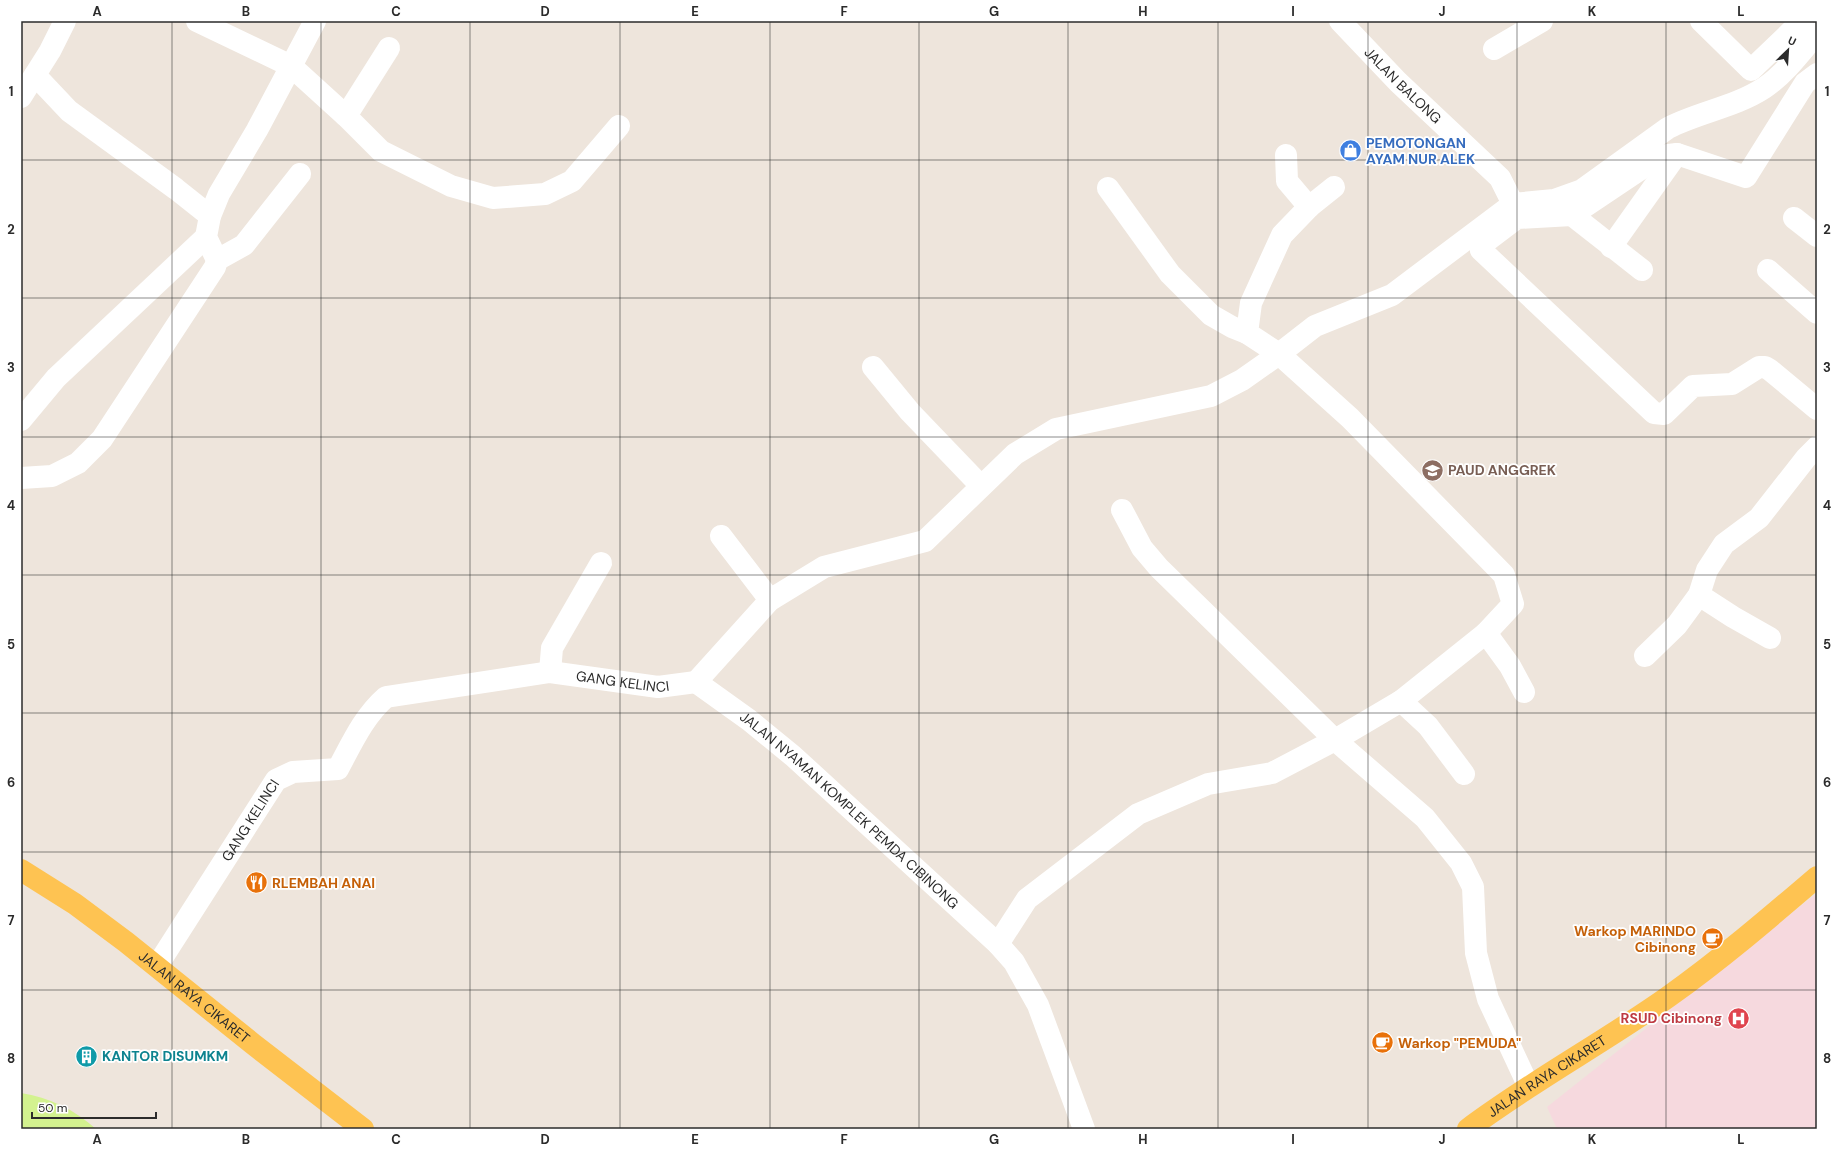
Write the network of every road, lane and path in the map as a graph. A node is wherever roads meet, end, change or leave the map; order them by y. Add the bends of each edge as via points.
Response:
1 (65, 21) edge
2 (197, 21) edge
3 (315, 21) edge
4 (1340, 21) edge
5 (1542, 21) edge
6 (1701, 21) edge
7 (1802, 21) edge
8 (1817, 33) edge
9 (389, 48) dead end
10 (1494, 50) dead end
11 (291, 66) junction
12 (1817, 74) edge
13 (35, 75) junction
14 (21, 97) edge
15 (346, 116) junction
16 (619, 126) dead end
17 (1677, 154) junction
18 (1286, 155) dead end
19 (300, 174) dead end
20 (1334, 187) dead end
21 (1108, 188) dead end
22 (1513, 204) junction
23 (1309, 207) junction
24 (1572, 215) junction
25 (1794, 218) dead end
26 (208, 227) junction
27 (1817, 236) edge
28 (1611, 247) junction
29 (216, 260) junction
30 (1642, 270) dead end
31 (1768, 270) dead end
32 (1817, 313) edge
33 (1247, 333) junction
34 (1279, 354) junction
35 (873, 367) dead end
36 (1817, 409) edge
37 (21, 420) edge
38 (1817, 447) edge
39 (21, 478) edge
40 (981, 486) junction
41 (1122, 510) dead end
42 (721, 536) dead end
43 (602, 563) dead end
44 (1699, 595) junction
45 (770, 600) junction
46 (1486, 633) junction
47 (1770, 638) dead end
48 (1645, 656) dead end
49 (550, 672) junction
50 (696, 682) junction
51 (1524, 692) dead end
52 (1400, 701) junction
53 (1335, 740) junction
54 (1464, 774) dead end
55 (21, 870) edge
56 (1817, 877) edge
57 (998, 944) junction
58 (157, 966) junction
59 (1529, 1087) junction
60 (363, 1129) edge
61 (1084, 1129) edge
62 (1468, 1129) edge

1 - 13 street
2 - 11 street
3 - 11 street
4 - 22 street, JALAN BALONG via 1398,82 1500,178
5 - 10 street
6 - 7 street via 1751,70
8 - 22 street via 1779,77 1764,88 1668,128 1582,190 1554,200
9 - 15 street
11 - 15 street
11 - 26 street via 219,194
12 - 17 street via 1805,83 1746,177
13 - 14 street
13 - 26 street via 69,111 176,189
15 - 16 street via 381,151 451,186 493,198 545,194 572,181
17 - 24 street via 1660,156
17 - 28 street
18 - 23 street via 1287,181
19 - 29 street via 244,245
20 - 23 street
21 - 33 street via 1170,274 1211,315
22 - 34 street via 1392,295 1315,326
23 - 33 street via 1282,235 1251,303
24 - 28 street
24 - 36 street via 1517,218 1484,242 1481,250 1654,413 1664,414 1693,386 1732,384 1759,367 1770,370
25 - 27 street
26 - 29 street
26 - 37 street via 56,378
28 - 30 street
29 - 39 street via 215,267 102,439 78,463 52,476
31 - 32 street
33 - 34 street
34 - 40 street via 1242,380 1210,396 1056,429 1015,454
34 - 46 street via 1350,418 1504,575 1513,604
35 - 40 street via 910,412
38 - 44 street via 1759,518 1724,544 1707,570
40 - 45 street via 925,541 824,567
41 - 53 street via 1142,548 1159,568
42 - 45 street
43 - 49 street via 552,648
44 - 47 street
44 - 48 street via 1677,625
45 - 50 street
46 - 51 street via 1510,666
46 - 52 street
49 - 50 street, GANG KELINCI via 658,687
49 - 58 street, GANG KELINCI via 386,697 367,716 338,769 293,772 276,780
50 - 57 street, JALAN NYAMAN KOMPLEK PEMDA CIBINONG via 793,756
52 - 53 street
52 - 54 street via 1428,726
53 - 57 street via 1272,772 1208,784 1138,814 1027,899
53 - 59 street via 1425,818 1461,863 1473,887 1476,953 1488,999
55 - 58 main road, JALAN RAYA CIKARET via 75,904
56 - 59 main road, JALAN RAYA CIKARET via 1739,943 1668,997
57 - 61 street, JALAN NYAMAN KOMPLEK PEMDA CIBINONG via 1014,962 1038,1005
58 - 60 main road, JALAN RAYA CIKARET
59 - 62 main road, JALAN RAYA CIKARET

